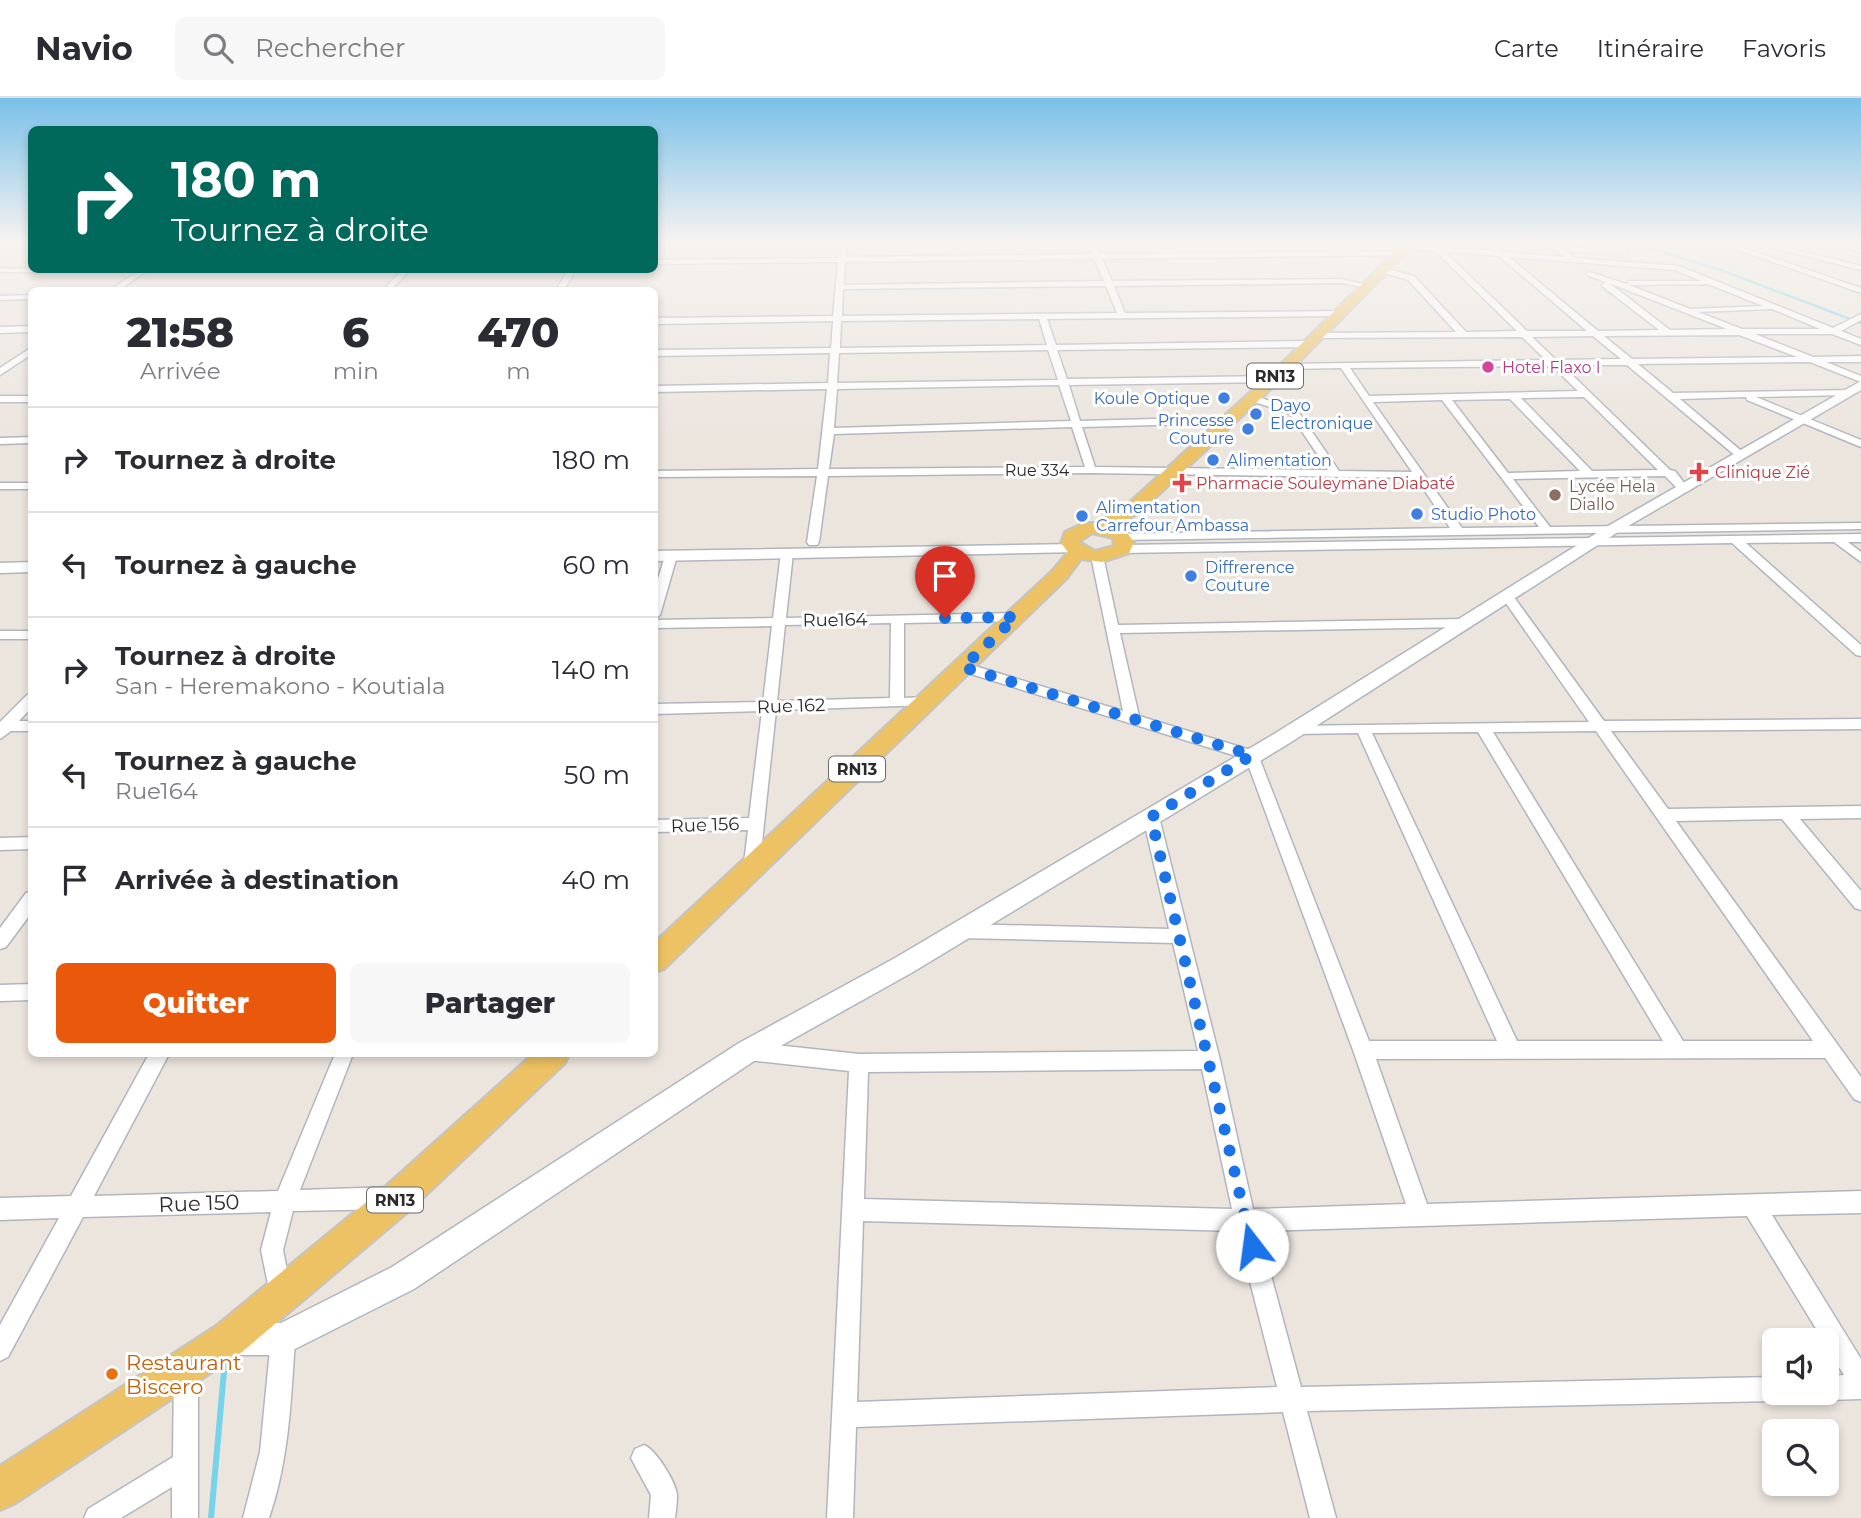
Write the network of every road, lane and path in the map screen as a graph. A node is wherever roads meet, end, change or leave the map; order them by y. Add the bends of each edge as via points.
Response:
1 (839, 306) edge
2 (1118, 306) edge
3 (1347, 306) edge
4 (1437, 306) edge
5 (1496, 306) edge
6 (1565, 306) edge
7 (1633, 306) edge
8 (1676, 306) edge
9 (1775, 307) joint
10 (1685, 310) junction
11 (1341, 313) junction
12 (1122, 315) junction
13 (1042, 316) junction
14 (1861, 317) edge
15 (838, 319) junction
16 (658, 321) edge
17 (28, 329) edge
18 (0, 330) edge
19 (1834, 331) junction
20 (1743, 332) junction
21 (1597, 333) junction
22 (1668, 333) junction
23 (1525, 334) junction
24 (1464, 335) junction
25 (1313, 340) junction
26 (1861, 342) edge
27 (1053, 347) junction
28 (836, 350) junction
29 (28, 353) edge
30 (658, 353) edge
31 (1861, 359) edge
32 (1812, 360) junction
33 (0, 362) edge
34 (15, 362) junction
35 (28, 362) edge
36 (1557, 364) junction
37 (1634, 364) junction
38 (1343, 365) junction
39 (1287, 366) junction
40 (0, 372) edge
41 (1272, 379) junction
42 (1861, 379) edge
43 (1064, 382) junction
44 (833, 386) junction
45 (1855, 388) edge
46 (658, 389) edge
47 (1589, 394) junction
48 (1745, 395) junction
49 (1513, 396) junction
50 (1673, 396) junction
51 (1252, 398) junction
52 (1445, 398) junction
53 (0, 399) edge
54 (28, 399) edge
55 (1366, 400) junction
56 (1802, 419) junction
57 (1228, 420) junction
58 (1078, 423) junction
59 (829, 431) junction
60 (0, 440) edge
61 (28, 440) edge
62 (1861, 444) edge
63 (1741, 455) junction
64 (1091, 470) junction
65 (824, 471) junction
66 (1170, 473) junction
67 (1671, 473) junction
68 (658, 474) edge
69 (1337, 475) junction
70 (1419, 475) junction
71 (1590, 475) junction
72 (1506, 477) junction
73 (0, 486) edge
74 (28, 486) edge
75 (1683, 488) junction
76 (1134, 508) junction
77 (1861, 526) edge
78 (1100, 527) junction
79 (1613, 529) junction
80 (1546, 530) junction
81 (1458, 531) junction
82 (1861, 538) edge
83 (1838, 539) junction
84 (1121, 540) junction
85 (1735, 540) junction
86 (813, 542) junction
87 (1592, 542) junction
88 (658, 545) edge
89 (1075, 546) junction
90 (787, 553) junction
91 (663, 556) edge
92 (1097, 556) junction
93 (0, 558) edge
94 (28, 558) edge
95 (1861, 558) edge
96 (28, 567) edge
97 (0, 568) edge
98 (1059, 575) junction
99 (658, 589) edge
100 (1507, 596) junction
101 (1016, 617) junction
102 (898, 619) junction
103 (779, 621) junction
104 (1465, 623) junction
105 (658, 624) edge
106 (1113, 629) junction
107 (0, 635) edge
108 (28, 635) edge
109 (1861, 652) edge
110 (963, 667) junction
111 (28, 702) edge
112 (927, 702) junction
113 (897, 703) junction
114 (769, 706) junction
115 (658, 709) edge
116 (1132, 719) junction
117 (1861, 724) edge
118 (28, 726) edge
119 (1602, 727) junction
120 (1483, 728) junction
121 (2, 729) edge
122 (1296, 729) junction
123 (1363, 729) junction
124 (1252, 755) junction
125 (1861, 812) edge
126 (1787, 814) junction
127 (1665, 815) junction
128 (1151, 817) junction
129 (756, 824) junction
130 (658, 826) edge
131 (0, 844) edge
132 (28, 844) edge
133 (750, 871) junction
134 (1861, 903) edge
135 (28, 904) edge
136 (960, 931) junction
137 (1180, 936) junction
138 (0, 942) edge
139 (658, 957) edge
140 (28, 992) edge
141 (0, 993) edge
142 (1678, 1049) junction
143 (1831, 1049) junction
144 (1363, 1050) junction
145 (1511, 1050) junction
146 (748, 1051) junction
147 (157, 1057) edge
148 (343, 1057) edge
149 (551, 1057) edge
150 (1210, 1060) junction
151 (859, 1063) junction
152 (1861, 1093) edge
153 (398, 1198) junction
154 (285, 1201) junction
155 (1861, 1202) edge
156 (1753, 1205) junction
157 (77, 1207) junction
158 (0, 1209) edge
159 (853, 1210) junction
160 (1419, 1215) junction
161 (1245, 1220) junction
162 (280, 1296) junction
163 (229, 1339) junction
164 (283, 1339) junction
165 (0, 1349) edge
166 (186, 1368) junction
167 (1861, 1381) edge
168 (1861, 1387) edge
169 (1839, 1388) edge
170 (1762, 1389) edge
171 (1294, 1399) junction
172 (845, 1415) junction
173 (644, 1458) dead end
174 (187, 1463) junction
175 (0, 1490) edge
176 (97, 1518) edge
177 (185, 1518) edge
178 (256, 1518) edge
179 (662, 1518) edge
180 (840, 1518) edge
181 (1323, 1518) edge

1 - 15 street
2 - 12 street
3 - 11 main road, RN13
4 - 24 street
5 - 23 street
6 - 21 street
7 - 22 street
8 - 10 street
9 - 10 street
9 - 19 street
10 - 20 street
11 - 12 street
11 - 25 main road, RN13
12 - 13 street
13 - 15 street
13 - 27 street
14 - 19 street
15 - 16 street
15 - 28 street
17 - 18 street
19 - 20 street
19 - 26 street
20 - 22 street
20 - 32 street
21 - 22 street
21 - 23 street
21 - 37 street
23 - 24 street
23 - 36 street
24 - 25 street
25 - 27 street
25 - 39 main road, RN13
27 - 28 street
27 - 43 street
28 - 30 street
28 - 44 street
29 - 34 street
31 - 32 street
32 - 37 street
32 - 42 street
33 - 34 street
34 - 35 street
34 - 40 street
36 - 37 street
36 - 38 street
36 - 47 street
37 - 50 street
38 - 39 street
38 - 55 street
39 - 41 main road, RN13
41 - 43 street
41 - 51 main road, RN13
43 - 44 street
43 - 58 street
44 - 46 street
44 - 59 street
45 - 48 street
45 - 56 street
47 - 49 street
47 - 67 street
48 - 50 street
48 - 56 street
49 - 52 street
49 - 71 street
50 - 63 street
51 - 57 main road, RN13
51 - 69 street via 1294,412
52 - 55 street
52 - 72 street
53 - 54 street
55 - 70 street
56 - 62 street
56 - 63 street
57 - 58 street
57 - 66 main road, RN13
58 - 59 street
58 - 64 street
59 - 65 street
60 - 61 street
63 - 75 street
64 - 65 street, Rue 334
64 - 66 street, Rue 334
65 - 68 street, Rue 334
65 - 86 street
66 - 69 street, Rue 334
66 - 76 main road, RN13
67 - 71 street
67 - 75 street
69 - 70 street, Rue 334
70 - 81 street
71 - 72 street
72 - 80 street
73 - 74 street
75 - 79 street
76 - 78 main road, RN13
76 - 84 main road, RN13
77 - 79 street
78 - 84 main road
78 - 89 main road via 1082,529
79 - 80 street
79 - 87 street
80 - 81 street
81 - 84 street
82 - 83 street
83 - 85 street
83 - 95 street
84 - 87 street
84 - 92 main road via 1112,555
85 - 87 street
85 - 109 street
86 - 88 street
86 - 89 street
87 - 100 street
89 - 90 street
89 - 92 main road
89 - 98 main road, RN13
90 - 91 street
90 - 103 street
91 - 99 street
92 - 98 main road, RN13
92 - 106 street
93 - 94 street
96 - 97 street
98 - 101 main road, RN13
100 - 104 street
100 - 119 street
101 - 102 street, Rue164
101 - 110 main road, RN13
102 - 103 street, Rue164
102 - 113 street
103 - 105 street, Rue164
103 - 114 street
104 - 106 street
104 - 122 street
106 - 116 street
107 - 108 street
110 - 112 main road, RN13
110 - 116 street
111 - 121 street
112 - 113 street, Rue 162
112 - 133 main road, RN13
113 - 114 street, Rue 162
114 - 115 street, Rue 162
114 - 129 street
116 - 124 street
117 - 119 street
118 - 121 street
119 - 120 street
119 - 127 street
120 - 123 street
120 - 142 street
122 - 123 street
122 - 124 street
123 - 145 street
124 - 128 street
124 - 144 street
125 - 126 street
126 - 127 street
126 - 134 street
127 - 143 street
128 - 136 street
128 - 137 street
129 - 130 street, Rue 156
129 - 133 street
131 - 132 street
133 - 139 main road, RN13
135 - 138 street
136 - 137 street
136 - 146 street
137 - 150 street
140 - 141 street
142 - 143 street
142 - 145 street
143 - 152 street
144 - 145 street
144 - 160 street
146 - 151 street
146 - 164 street via 404,1278
147 - 157 street
148 - 154 street
149 - 153 main road, RN13
150 - 151 street
150 - 161 street
151 - 159 street
153 - 154 street, Rue 150
153 - 162 main road, RN13
154 - 157 street, Rue 150
154 - 162 street via 272,1250
155 - 156 street
156 - 160 street
156 - 167 street
157 - 158 street, Rue 150
157 - 165 street
159 - 161 street
159 - 172 street
160 - 161 street
161 - 171 street
162 - 163 main road, RN13
163 - 164 street
163 - 166 main road, RN13
164 - 178 street via 278,1420
166 - 174 street
166 - 175 main road, RN13
168 - 169 street
170 - 171 street
171 - 172 street
171 - 181 street
172 - 180 street
173 - 179 street via 664,1493
174 - 176 street
174 - 177 street

